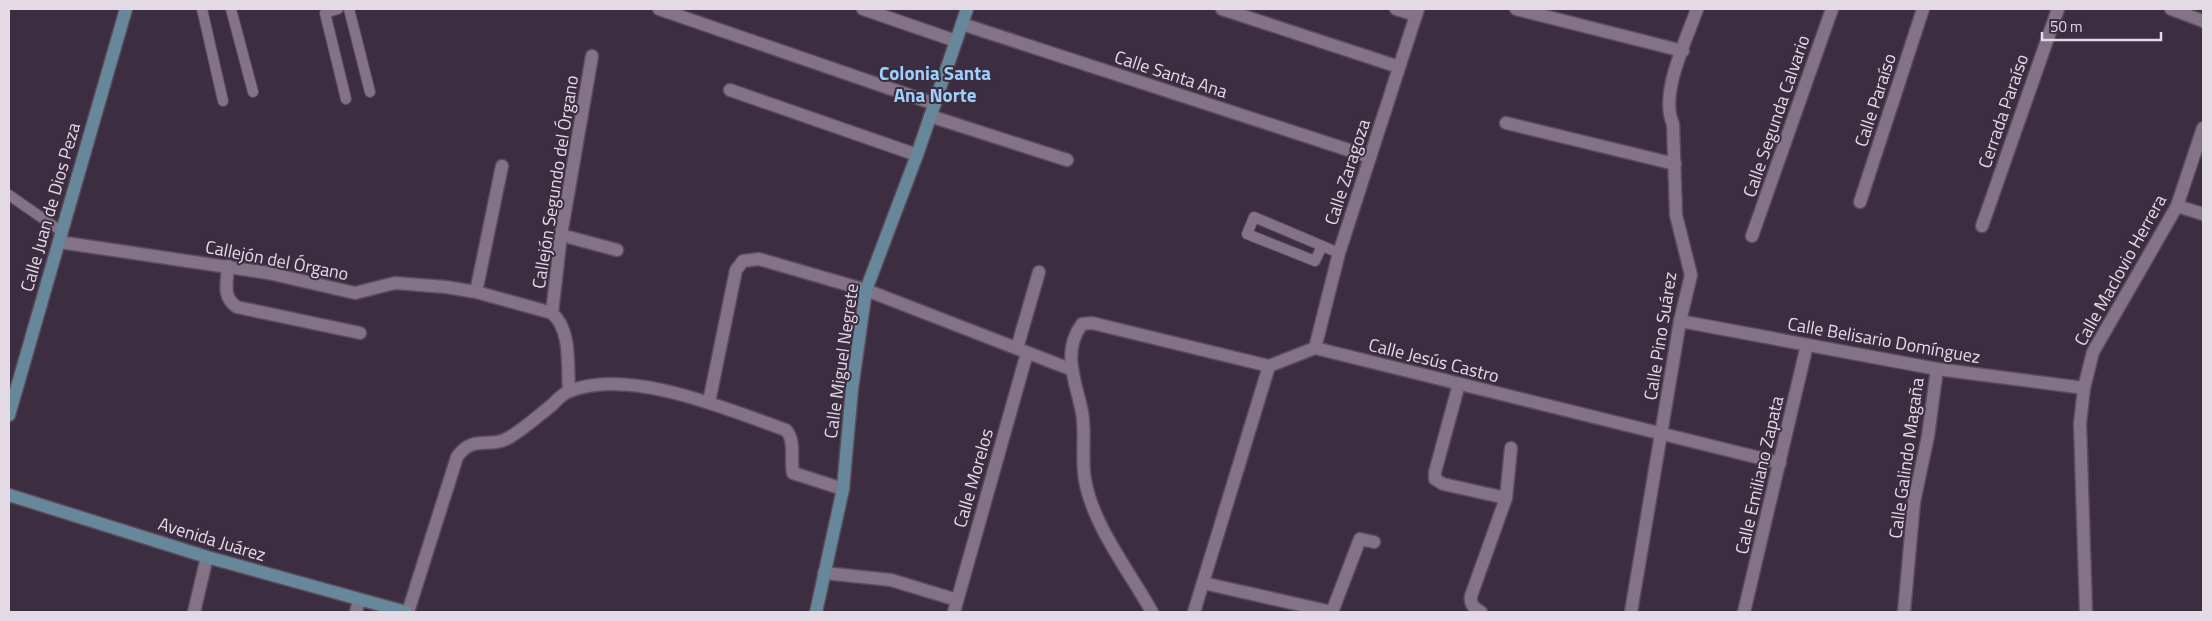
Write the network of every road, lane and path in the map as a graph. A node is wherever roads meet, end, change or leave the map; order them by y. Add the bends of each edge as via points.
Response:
1 (126, 9) edge
2 (202, 9) edge
3 (231, 9) edge
4 (338, 9) edge
5 (349, 9) edge
6 (659, 9) edge
7 (863, 9) edge
8 (967, 9) edge
9 (1222, 9) edge
10 (1396, 9) edge
11 (1516, 9) edge
12 (1697, 9) edge
13 (1832, 9) edge
14 (1923, 9) edge
15 (2058, 9) edge
16 (2171, 9) edge
17 (1417, 12) edge
18 (2203, 21) edge
19 (962, 24) junction
20 (956, 41) junction
21 (1682, 51) junction
22 (592, 56) dead end
23 (1398, 67) junction
24 (730, 90) dead end
25 (253, 92) dead end
26 (370, 92) dead end
27 (346, 99) dead end
28 (223, 101) dead end
29 (934, 104) junction
30 (930, 116) junction
31 (1506, 123) dead end
32 (2203, 128) edge
33 (917, 154) junction
34 (1370, 157) junction
35 (1067, 160) dead end
36 (1675, 164) junction
37 (502, 166) dead end
38 (9, 195) edge
39 (1860, 202) dead end
40 (2177, 206) junction
41 (2203, 214) edge
42 (1982, 226) dead end
43 (561, 235) junction
44 (60, 236) junction
45 (1752, 236) dead end
46 (1322, 246) junction
47 (617, 250) dead end
48 (1340, 253) junction
49 (228, 266) junction
50 (1038, 272) dead end
51 (866, 290) junction
52 (476, 292) junction
53 (552, 313) junction
54 (1680, 321) junction
55 (360, 333) dead end
56 (1808, 345) junction
57 (1315, 348) junction
58 (1022, 351) junction
59 (1269, 366) junction
60 (1070, 368) junction
61 (1937, 369) junction
62 (1459, 384) junction
63 (2084, 388) junction
64 (568, 391) junction
65 (709, 402) junction
66 (9, 415) edge
67 (1662, 436) junction
68 (1511, 448) dead end
69 (1780, 463) junction
70 (843, 489) junction
71 (9, 495) edge
72 (1506, 498) junction
73 (1374, 542) dead end
74 (208, 557) junction
75 (824, 573) junction
76 (1203, 583) junction
77 (357, 606) edge
78 (956, 606) edge
79 (194, 612) edge
80 (407, 612) edge
81 (816, 612) edge
82 (1152, 612) edge
83 (1194, 612) edge
84 (1332, 612) edge
85 (1481, 612) edge
86 (1631, 612) edge
87 (1744, 612) edge
88 (1904, 612) edge
89 (2086, 612) edge

1 - 44 street, Calle Juan de Dios Peza
2 - 28 lane
3 - 25 lane
4 - 27 lane via 325,13
5 - 26 lane
6 - 29 street
7 - 20 street
8 - 19 street, Calle Miguel Negrete
9 - 23 street
10 - 17 street
11 - 21 street
12 - 21 street, Calle Pino Suárez
13 - 45 street, Calle Segunda Calvario
14 - 39 street, Calle Paraíso
15 - 42 street, Cerrada Paraíso
16 - 18 street
17 - 23 street, Calle Zaragoza
19 - 20 street, Calle Miguel Negrete
19 - 34 street, Calle Santa Ana
20 - 29 street, Calle Miguel Negrete
21 - 36 street, Calle Pino Suárez via 1669,90
22 - 43 street, Callejón Segundo del Órgano
23 - 34 street, Calle Zaragoza
24 - 33 street
29 - 30 street, Calle Miguel Negrete
30 - 33 street, Calle Miguel Negrete
30 - 35 street
31 - 36 street
32 - 40 street, Calle Maclovio Herrera
33 - 51 street, Calle Miguel Negrete
34 - 48 street, Calle Zaragoza
36 - 54 street, Calle Pino Suárez via 1676,216 1691,274
37 - 52 street
38 - 44 lane
40 - 41 street
40 - 63 street, Calle Maclovio Herrera via 2093,352
43 - 47 street
43 - 53 street, Callejón Segundo del Órgano
44 - 49 street, Callejón del Órgano
44 - 66 street, Calle Juan de Dios Peza
46 - 46 lane via 1254,216 1248,234 1315,261
46 - 48 lane
48 - 57 street, Calle Zaragoza
49 - 52 street, Callejón del Órgano via 355,293 395,283
49 - 55 street via 227,295 237,307
50 - 58 street, Calle Morelos
51 - 58 street
51 - 65 street via 759,259 743,261 736,270
51 - 70 street, Calle Miguel Negrete via 852,389
52 - 53 street, Callejón del Órgano
53 - 64 street via 560,320 565,332
54 - 56 street, Calle Belisario Domínguez
54 - 67 street, Calle Pino Suárez
56 - 61 street, Calle Belisario Domínguez
56 - 69 street, Calle Emiliano Zapata
57 - 59 street
57 - 62 street, Calle Jesús Castro
58 - 60 street
58 - 78 street, Calle Morelos
59 - 60 street via 1092,323 1082,324 1076,332
59 - 76 street
60 - 82 street via 1082,412 1084,479 1089,498 1128,574
61 - 63 street, Calle Belisario Domínguez
61 - 88 street, Calle Galindo Magaña via 1928,436 1914,502
62 - 67 street, Calle Jesús Castro
62 - 72 street via 1435,479 1444,484
63 - 89 street, Calle Maclovio Herrera via 2080,424
64 - 65 street via 597,385 644,386
64 - 80 street via 504,441 470,444 456,457
65 - 70 street via 786,430 792,444 793,473
67 - 69 street, Calle Jesús Castro
67 - 86 street, Calle Pino Suárez
68 - 72 street
69 - 87 street, Calle Emiliano Zapata
70 - 75 street, Calle Miguel Negrete
71 - 74 street, Avenida Juárez
72 - 85 street via 1471,596 1473,607
73 - 84 street via 1360,539
74 - 77 street, Avenida Juárez
74 - 79 street
75 - 78 street via 891,580
75 - 81 street, Calle Miguel Negrete
76 - 83 street
76 - 84 street
77 - 80 street, Avenida Juárez

